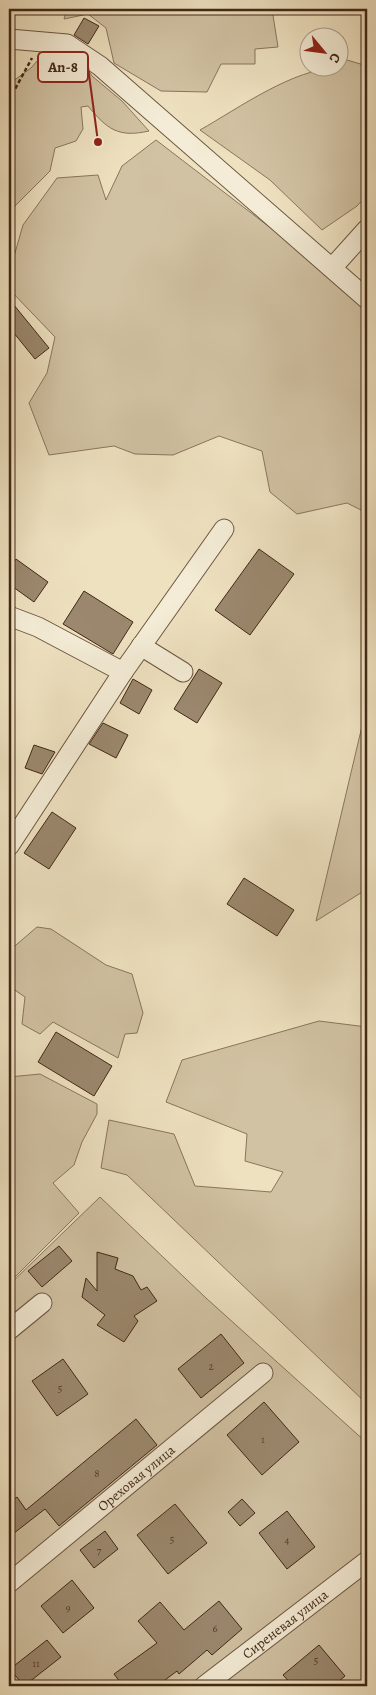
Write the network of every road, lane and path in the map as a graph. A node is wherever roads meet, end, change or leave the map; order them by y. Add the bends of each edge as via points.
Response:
1 (9, 39) edge
2 (42, 42) junction
3 (9, 100) edge
4 (367, 229) edge
5 (332, 268) junction
6 (367, 299) edge
7 (224, 529) dead end
8 (9, 616) edge
9 (141, 646) junction
10 (123, 672) junction
11 (183, 672) dead end
12 (9, 846) edge
13 (42, 1303) dead end
14 (9, 1330) edge
15 (263, 1373) dead end
16 (367, 1561) edge
17 (9, 1583) edge
18 (204, 1686) edge

1 - 2 street
2 - 3 path
2 - 5 street via 67,44 100,66
4 - 5 street
5 - 6 street
7 - 9 street
8 - 10 street via 38,627
9 - 10 street
9 - 11 street
10 - 12 street
13 - 14 street
15 - 17 street, Ореховая улица
16 - 18 street, Сиреневая улица

